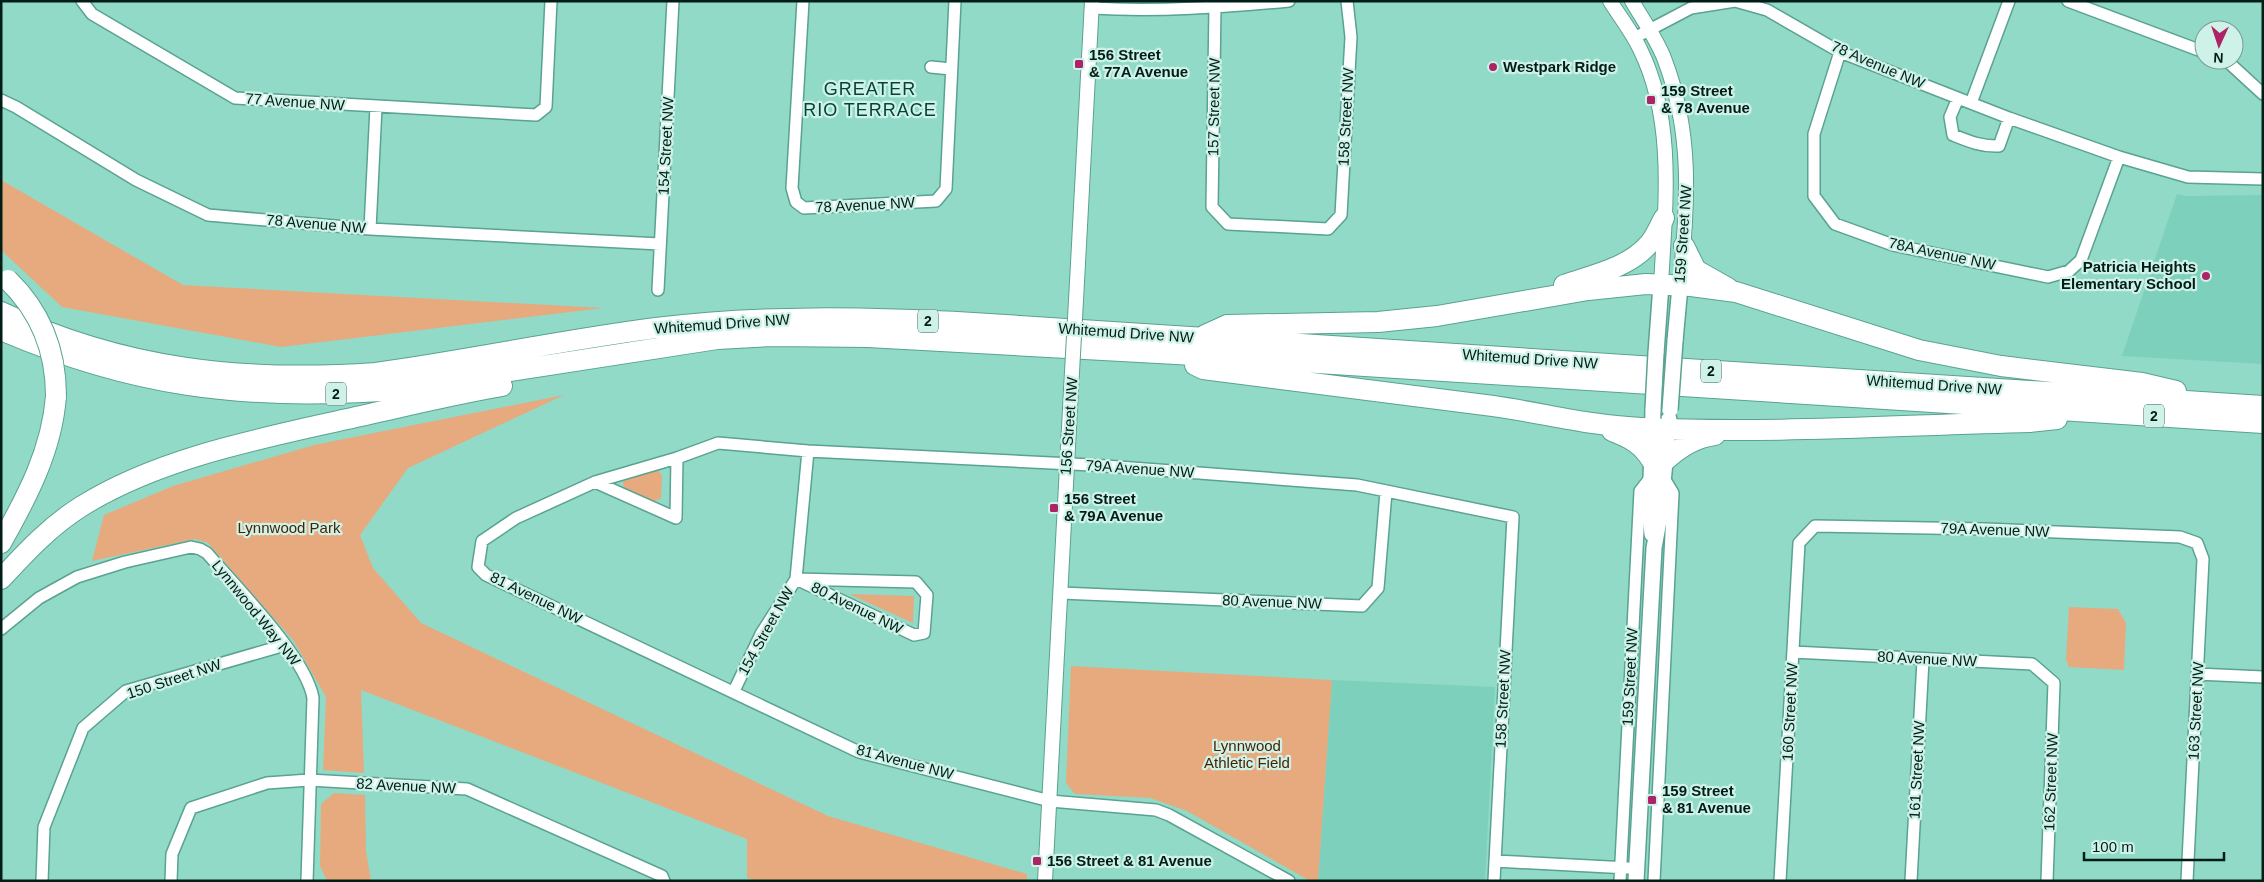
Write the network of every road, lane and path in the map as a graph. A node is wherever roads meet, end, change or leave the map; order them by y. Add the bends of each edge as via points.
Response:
1 (82, 1) edge
2 (551, 1) edge
3 (674, 1) edge
4 (803, 1) edge
5 (955, 1) edge
6 (1290, 1) edge
7 (1347, 1) edge
8 (1610, 1) edge
9 (1632, 1) edge
10 (2009, 1) edge
11 (2068, 1) edge
12 (1092, 5) edge
13 (1215, 7) junction
14 (1649, 30) junction
15 (1634, 38) junction
16 (2194, 48) edge
17 (1840, 52) junction
18 (931, 67) dead end
19 (951, 68) junction
20 (2237, 70) edge
21 (2263, 94) edge
22 (1958, 98) junction
23 (1, 100) edge
24 (1971, 103) junction
25 (376, 107) junction
26 (2009, 118) junction
27 (2119, 157) junction
28 (2263, 179) edge
29 (1212, 207) joint
30 (1664, 218) junction
31 (370, 229) junction
32 (660, 244) junction
33 (1684, 246) junction
34 (5, 276) edge
35 (1670, 285) junction
36 (658, 290) dead end
37 (1736, 292) junction
38 (1469, 311) junction
39 (1, 312) edge
40 (1, 330) edge
41 (1198, 337) junction
42 (676, 344) junction
43 (1176, 354) junction
44 (2224, 403) junction
45 (2263, 406) edge
46 (2104, 413) junction
47 (1661, 419) junction
48 (2263, 423) edge
49 (1594, 424) junction
50 (1749, 431) junction
51 (808, 451) junction
52 (677, 458) junction
53 (1066, 463) junction
54 (1658, 469) junction
55 (595, 482) junction
56 (1386, 492) junction
57 (1512, 517) joint
58 (482, 541) joint
59 (1, 543) edge
60 (1799, 543) joint
61 (2197, 544) joint
62 (1, 579) edge
63 (796, 579) junction
64 (1061, 593) junction
65 (1, 629) edge
66 (285, 645) junction
67 (1793, 652) junction
68 (1923, 660) junction
69 (2197, 674) junction
70 (2263, 677) edge
71 (2054, 683) joint
72 (734, 691) junction
73 (309, 780) junction
74 (1050, 801) junction
75 (1495, 862) junction
76 (1620, 868) junction
77 (1636, 875) edge
78 (42, 881) edge
79 (170, 881) edge
80 (307, 881) edge
81 (664, 881) edge
82 (1045, 881) edge
83 (1289, 881) edge
84 (1494, 881) edge
85 (1620, 881) edge
86 (1654, 881) edge
87 (1780, 881) edge
88 (1911, 881) edge
89 (2047, 881) edge
90 (2187, 881) edge

1 - 25 street, 77 Avenue NW via 92,14 235,98
2 - 25 street, 77 Avenue NW via 546,107 536,115
3 - 32 street, 154 Street NW
4 - 19 street, 78 Avenue NW via 792,188 796,202 804,208 936,202 946,189
5 - 19 street
6 - 13 street
7 - 29 street, 158 Street NW via 1350,37 1341,215 1328,229 1228,224
8 - 15 street, 159 Street NW
9 - 14 street, 159 Street NW
10 - 24 street
11 - 16 street
12 - 13 street via 1121,10
12 - 53 street, 156 Street NW, bridge
13 - 29 street, 157 Street NW
14 - 15 street, 78 Avenue NW
14 - 17 street, 78 Avenue NW via 1691,8 1735,2 1767,10
14 - 33 street, 159 Street NW via 1663,56 1681,114 1687,173
15 - 30 street, 159 Street NW via 1654,89 1666,143
17 - 22 street, 78 Avenue NW
17 - 27 street, 78A Avenue NW via 1814,134 1814,196 1835,224 1893,245 2048,277 2069,271 2081,260
18 - 19 street
20 - 21 street
22 - 24 street, 78 Avenue NW
22 - 26 street via 1950,117 1953,135 1969,142 1999,146
23 - 31 street, 78 Avenue NW via 136,180 208,215
24 - 26 street, 78 Avenue NW
25 - 31 street
26 - 27 street, 78 Avenue NW
27 - 28 street, 78 Avenue NW via 2188,177
30 - 35 street, 159 Street NW
30 - 38 highway via 1649,244 1637,256 1623,263 1561,286
31 - 32 street, 78 Avenue NW
32 - 36 street, 154 Street NW
33 - 35 street, 159 Street NW
33 - 37 highway via 1696,270
34 - 59 highway, bridge via 30,305 46,335 55,366 56,396 49,439 30,493
35 - 37 highway
35 - 38 highway via 1588,290
35 - 47 main road, 159 Street NW, bridge via 1675,341
35 - 47 main road, 159 Street NW, bridge via 1656,340
37 - 44 highway via 1919,350 2001,366 2156,385
38 - 41 highway via 1378,322 1227,326
39 - 41 highway, Whitemud Drive NW / 2 via 110,352 185,369 255,376 376,373 657,328 819,317
40 - 42 highway, Whitemud Drive NW / 2 via 69,357 143,378 207,389 293,395 381,391
41 - 44 highway, Whitemud Drive NW / 2
42 - 43 highway, Whitemud Drive NW / 2 via 772,336 868,337
42 - 62 highway via 649,361 489,388 377,412 286,433 159,469 121,484 82,506 52,527
43 - 46 highway, Whitemud Drive NW / 2
43 - 49 highway via 1203,369 1420,396
44 - 45 highway, Whitemud Drive NW / 2
46 - 48 highway, Whitemud Drive NW / 2
46 - 50 highway via 2030,422
47 - 49 highway
47 - 50 highway
47 - 54 main road, 159 Street NW
49 - 54 highway via 1637,442
50 - 54 highway via 1705,436 1674,452
51 - 52 street, 79A Avenue NW via 718,443
51 - 53 street, 79A Avenue NW
51 - 63 street, 154 Street NW
52 - 55 street, 79A Avenue NW
52 - 55 street via 676,518
53 - 56 street, 79A Avenue NW via 1357,485
53 - 64 street, 156 Street NW
54 - 76 street, 159 Street NW via 1640,491
54 - 77 main road, 159 Street NW via 1650,515 1654,548
54 - 86 street, 159 Street NW via 1673,493
55 - 58 street, 79A Avenue NW via 516,518
56 - 57 street, 79A Avenue NW
56 - 64 street, 80 Avenue NW via 1378,588 1362,606
57 - 75 street, 158 Street NW
58 - 72 street, 81 Avenue NW via 478,567 486,575
60 - 61 street, 79A Avenue NW via 1815,526 2180,537
60 - 67 street, 160 Street NW
61 - 69 street, 163 Street NW via 2203,559
63 - 63 street, 80 Avenue NW via 914,635 924,633 927,595 916,582
63 - 72 street, 154 Street NW via 761,634
64 - 74 street, 156 Street NW
65 - 66 street, Lynnwood Way NW via 39,598 77,577 191,547 207,553
66 - 73 street, Lynnwood Way NW via 308,679 313,698
66 - 78 street, 150 Street NW via 126,691 83,728 44,827
67 - 68 street, 80 Avenue NW
67 - 87 street, 160 Street NW
68 - 71 street, 80 Avenue NW via 2032,664
68 - 88 street, 161 Street NW
69 - 70 street
69 - 90 street, 163 Street NW
71 - 89 street, 162 Street NW
72 - 74 street, 81 Avenue NW via 859,752
73 - 79 street, 82 Avenue NW via 267,783 191,808 172,854
73 - 80 street, Lynnwood Way NW
73 - 81 street, 82 Avenue NW via 468,789 662,876
74 - 82 street, 156 Street NW
74 - 83 street, 81 Avenue NW via 1156,810
75 - 76 street
75 - 84 street, 158 Street NW
76 - 77 street
76 - 85 street, 159 Street NW

